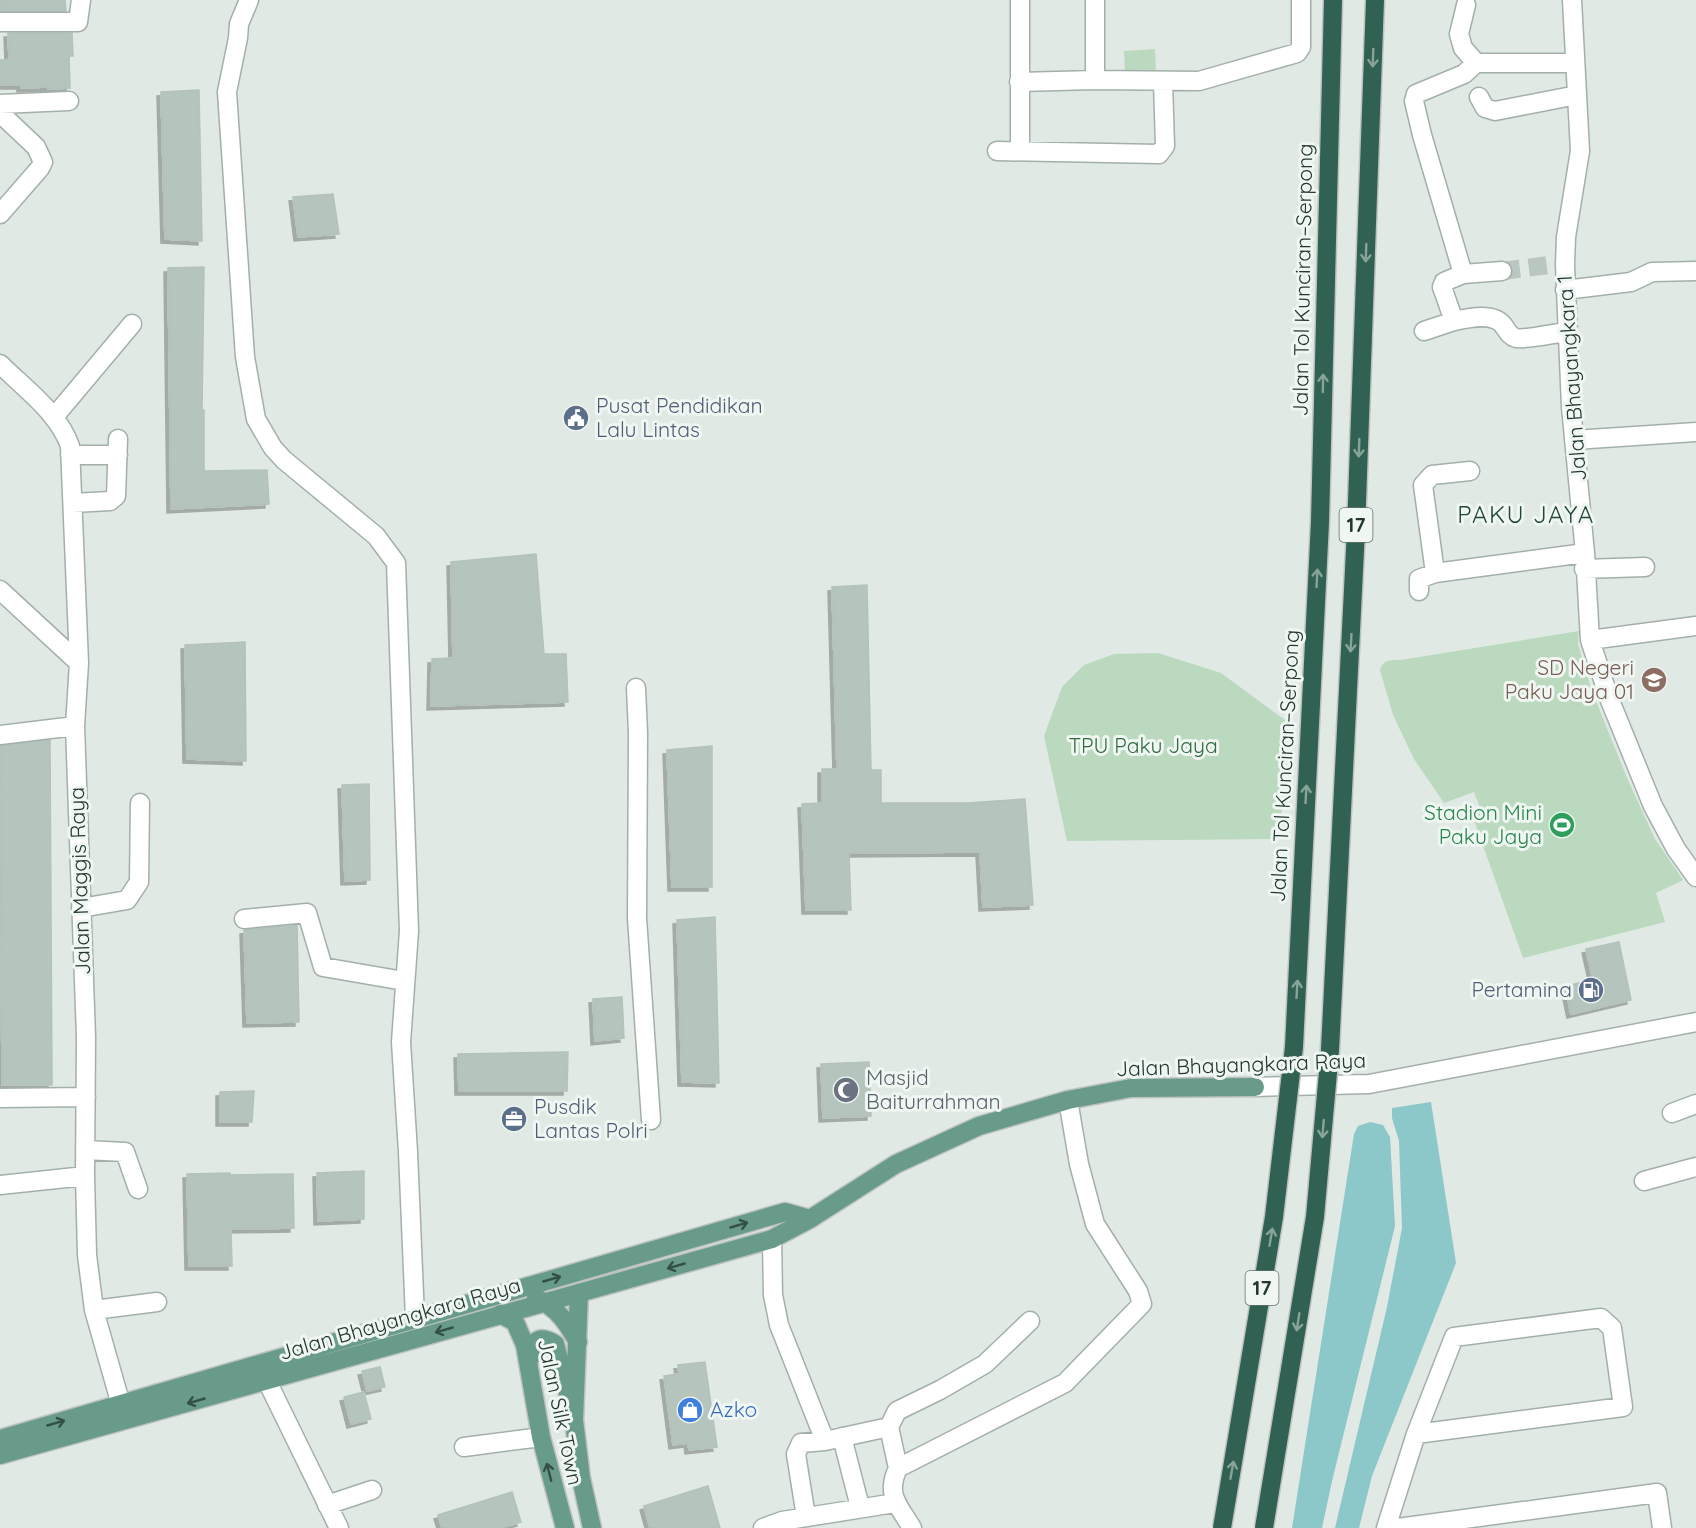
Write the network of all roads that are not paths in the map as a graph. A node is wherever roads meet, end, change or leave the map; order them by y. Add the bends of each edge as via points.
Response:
1 (81, 0) edge
2 (249, 0) edge
3 (1020, 0) edge
4 (1095, 0) edge
5 (1301, 0) edge
6 (1333, 0) edge
7 (1375, 0) edge
8 (1572, 0) edge
9 (1466, 5) dead end
10 (0, 22) edge
11 (1476, 63) junction
12 (1575, 63) junction
13 (1095, 80) junction
14 (1019, 82) junction
15 (1163, 82) junction
16 (1577, 95) junction
17 (1479, 97) dead end
18 (69, 101) dead end
19 (0, 104) edge
20 (0, 112) edge
21 (997, 151) dead end
22 (1020, 151) junction
23 (0, 214) edge
24 (1696, 271) edge
25 (1502, 272) tunnel mouth
26 (1463, 274) junction
27 (1565, 290) junction
28 (1454, 321) junction
29 (132, 324) dead end
30 (1424, 331) dead end
31 (1567, 332) junction
32 (0, 364) edge
33 (54, 417) junction
34 (1696, 432) edge
35 (1574, 440) junction
36 (70, 455) junction
37 (1470, 471) dead end
38 (74, 503) junction
39 (1585, 561) junction
40 (1645, 567) dead end
41 (1435, 573) junction
42 (1419, 591) dead end
43 (3, 600) edge
44 (1696, 626) edge
45 (1590, 640) junction
46 (79, 663) junction
47 (636, 688) dead end
48 (75, 726) junction
49 (0, 735) edge
50 (140, 803) dead end
51 (1696, 877) edge
52 (81, 908) junction
53 (244, 919) dead end
54 (404, 981) junction
55 (1696, 1022) edge
56 (1255, 1087) joint
57 (86, 1097) junction
58 (0, 1098) edge
59 (1068, 1101) junction
60 (1696, 1104) edge
61 (1672, 1113) dead end
62 (651, 1120) dead end
63 (85, 1150) junction
64 (1696, 1167) edge
65 (85, 1176) junction
66 (1644, 1181) dead end
67 (0, 1185) edge
68 (138, 1189) dead end
69 (810, 1219) junction
70 (772, 1239) junction
71 (515, 1289) junction
72 (579, 1293) junction
73 (157, 1302) dead end
74 (545, 1302) junction
75 (94, 1310) junction
76 (500, 1314) junction
77 (415, 1318) junction
78 (1030, 1321) dead end
79 (578, 1343) junction
80 (528, 1364) junction
81 (267, 1381) junction
82 (218, 1385) junction
83 (123, 1412) junction
84 (574, 1420) junction
85 (889, 1427) junction
86 (1416, 1434) junction
87 (541, 1437) junction
88 (0, 1439) edge
89 (834, 1439) junction
90 (464, 1447) dead end
91 (0, 1455) edge
92 (898, 1468) junction
93 (372, 1490) dead end
94 (895, 1503) junction
95 (327, 1505) junction
96 (860, 1507) junction
97 (806, 1517) junction
98 (783, 1525) edge
99 (339, 1528) edge
100 (565, 1528) edge
101 (592, 1528) edge
102 (762, 1528) edge
103 (912, 1528) edge
104 (1222, 1528) edge
105 (1264, 1528) edge
106 (1386, 1528) edge
107 (1398, 1528) edge
108 (1662, 1528) edge

1 - 10 street via 78,21
2 - 54 street via 239,24 227,92 245,357 256,419 273,448 376,536 396,563 409,931
3 - 14 street
4 - 13 street
5 - 15 street via 1301,49 1297,53 1199,81
104 -> 6 highway, Jalan Tol Kunciran–Serpong / 17, bridge via 1274,1217 1294,1047 1320,522
7 -> 105 highway, 17, bridge via 1356,530 1330,1050 1315,1217
8 - 12 street, Jalan Bhayangkara 1
9 - 11 street via 1459,34 1462,48
11 - 12 street
11 - 26 street via 1464,74 1416,94 1414,101
12 - 16 street, Jalan Bhayangkara 1
13 - 14 street
13 - 15 street
14 - 22 street
15 - 22 street via 1165,146 1159,154
16 - 17 street via 1495,111 1485,108
16 - 27 street, Jalan Bhayangkara 1 via 1580,151 1566,237 1557,265
18 - 19 street
20 - 23 street via 36,147 43,162
21 - 22 street
24 - 27 street via 1652,272 1631,282
25 - 26 street
26 - 28 street via 1444,282 1442,287
27 - 31 street, Jalan Bhayangkara 1
28 - 30 street
28 - 31 street via 1493,318 1516,338
29 - 33 street
31 - 35 street, Jalan Bhayangkara 1
32 - 33 street, Jalan Maggis Raya
33 - 36 street, Jalan Maggis Raya via 66,435
34 - 35 street
35 - 39 street, Jalan Bhayangkara 1
36 - 38 street, Jalan Maggis Raya
36 - 38 street via 118,447 114,499
37 - 41 street via 1432,476 1423,485
38 - 46 street, Jalan Maggis Raya
39 - 40 street
39 - 41 street
39 - 45 street, Jalan Bhayangkara 1
41 - 42 street via 1419,579
43 - 46 street
44 - 45 street
45 - 51 street, Jalan Bhayangkara 1 via 1653,806
46 - 48 street, Jalan Maggis Raya
47 - 62 street via 637,918
48 - 49 street
48 - 52 street, Jalan Maggis Raya
50 - 52 street via 139,882 127,900
52 - 57 street, Jalan Maggis Raya
53 - 54 street via 307,914 323,967
54 - 77 street via 401,1042
55 - 56 street, Jalan Bhayangkara Raya via 1369,1084
56 - 59 main road, Jalan Bhayangkara Raya via 1131,1088
57 - 58 street
57 - 63 street, Jalan Maggis Raya
59 - 69 main road, Jalan Bhayangkara Raya via 979,1126 896,1164
59 - 92 street via 1095,1224 1142,1304 1065,1383
60 - 61 street
63 - 65 street, Jalan Maggis Raya
63 - 68 street via 125,1152
64 - 66 street
65 - 67 street
65 - 75 street, Jalan Maggis Raya via 88,1271
69 - 70 main road, Jalan Bhayangkara Raya
71 -> 69 main road, Jalan Bhayangkara Raya via 785,1212
70 -> 72 main road, Jalan Bhayangkara Raya
70 - 89 street via 773,1295 779,1325
71 - 74 main road
71 - 77 main road, Jalan Bhayangkara Raya
72 - 74 main road, Jalan Bhayangkara Raya
72 - 79 main road, Jalan Silk Town
73 - 75 street
74 - 76 main road, Jalan Bhayangkara Raya
74 - 79 main road via 564,1317
75 - 83 street, Jalan Maggis Raya
76 - 80 main road, Jalan Silk Town via 515,1322 525,1344
76 -> 81 main road, Jalan Bhayangkara Raya
77 - 82 main road, Jalan Bhayangkara Raya
78 - 85 street via 985,1364 897,1411
79 - 84 main road, Jalan Silk Town
80 - 84 main road via 533,1344 539,1340 555,1344
80 - 87 main road, Jalan Silk Town
81 - 82 main road, Jalan Bhayangkara Raya
81 - 95 street
82 - 83 main road, Jalan Bhayangkara Raya
88 -> 83 main road, Jalan Bhayangkara Raya
83 - 91 main road, Jalan Bhayangkara Raya
84 - 101 main road, Jalan Silk Town
85 - 89 street
85 - 92 street
86 - 86 street via 1454,1337 1601,1318 1612,1328 1623,1407
86 - 106 street
87 - 90 street
100 -> 87 main road, Jalan Silk Town
89 - 96 street
89 - 97 street via 801,1443 797,1448
92 - 94 street via 892,1479
93 - 95 street
94 - 96 street
94 - 103 street
95 - 99 street
96 - 97 street
97 - 98 street
98 - 102 street
107 - 108 street via 1657,1493

